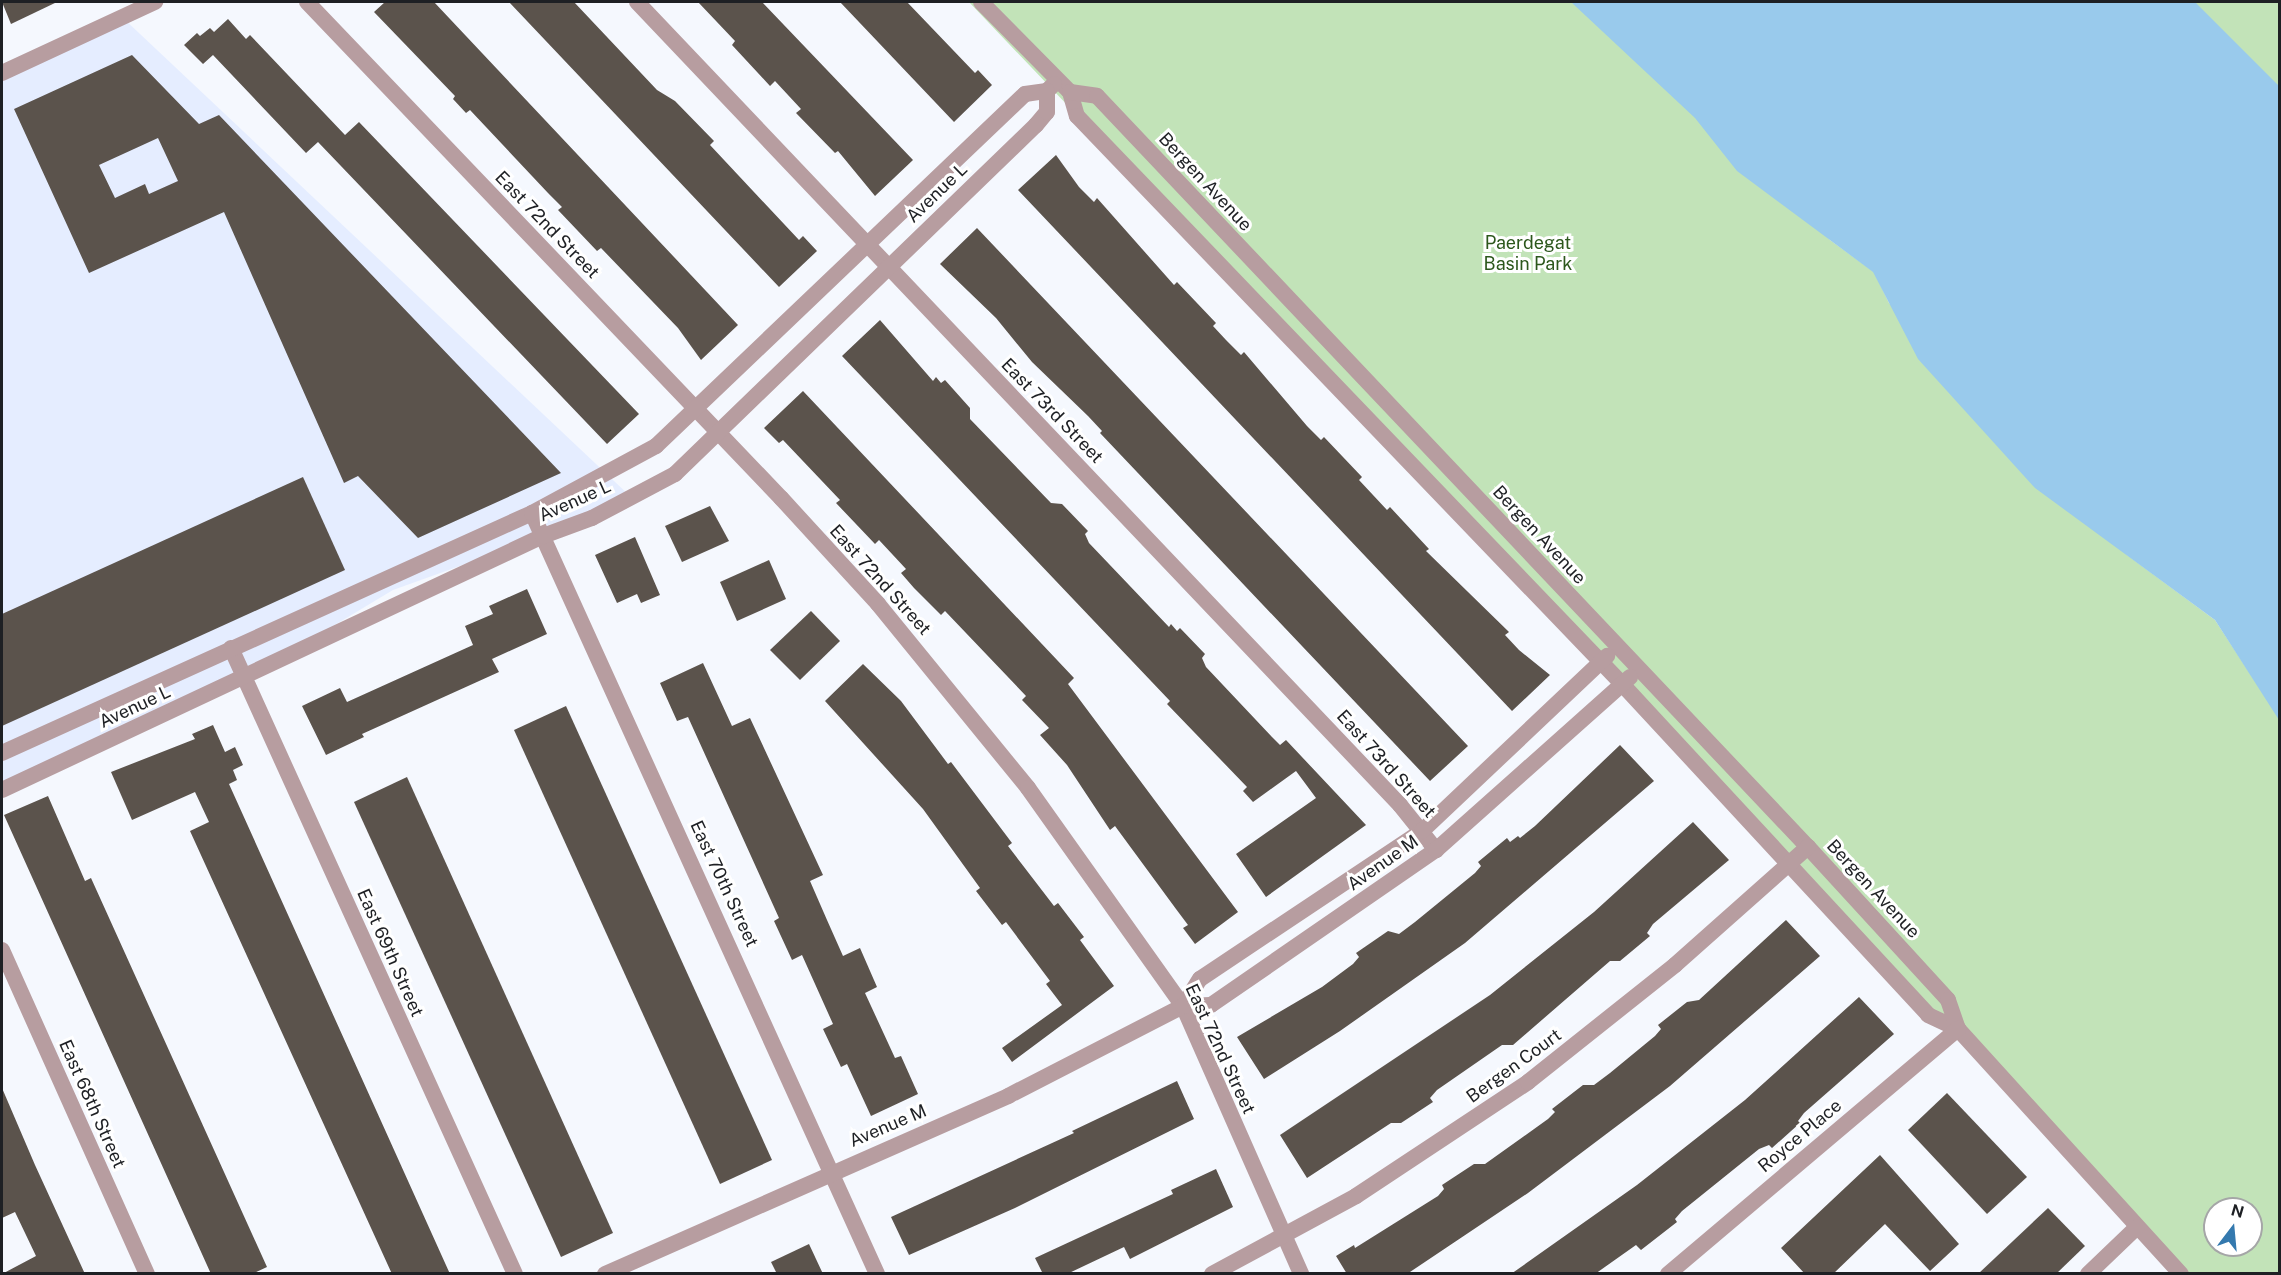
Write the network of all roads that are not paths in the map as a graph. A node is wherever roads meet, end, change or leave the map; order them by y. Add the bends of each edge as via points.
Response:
1 (155, 2) edge
2 (307, 2) edge
3 (637, 2) edge
4 (981, 2) edge
5 (2, 73) edge
6 (1059, 87) junction
7 (866, 243) junction
8 (889, 267) junction
9 (696, 410) junction
10 (718, 434) junction
11 (532, 513) junction
12 (543, 536) junction
13 (1617, 646) junction
14 (231, 648) junction
15 (1601, 662) junction
16 (1639, 669) junction
17 (245, 678) junction
18 (1622, 684) junction
19 (2, 753) edge
20 (2, 789) edge
21 (1422, 831) junction
22 (1808, 847) junction
23 (1436, 850) junction
24 (1788, 864) junction
25 (2, 950) edge
26 (1183, 1006) junction
27 (1958, 1029) junction
28 (833, 1170) junction
29 (2137, 1227) junction
30 (1284, 1238) junction
31 (147, 1274) edge
32 (514, 1274) edge
33 (605, 1274) edge
34 (876, 1274) edge
35 (1212, 1274) edge
36 (1301, 1274) edge
37 (1668, 1274) edge
38 (2088, 1274) edge
39 (2181, 1274) edge

1 - 5 street
2 - 9 street, East 72nd Street
3 - 7 street, East 73rd Street
4 - 6 street, Bergen Avenue
6 - 7 street, Avenue L via 1025,94
6 - 8 street, Avenue L via 1047,112 1036,124
6 - 13 street, Bergen Avenue via 1097,96
6 - 15 street, Bergen Avenue via 1077,116
7 - 8 street, East 73rd Street
7 - 9 street, Avenue L
8 - 10 street, Avenue L
8 - 21 street, East 73rd Street
9 - 10 street, East 72nd Street
9 - 11 street, Avenue L via 656,446
10 - 12 street, Avenue L via 675,474 592,518
10 - 26 street, East 72nd Street via 947,686 1092,874
11 - 12 street, East 70th Street
11 - 14 street, Avenue L
12 - 17 street, Avenue L
12 - 28 street, East 70th Street
13 - 15 street, Avenue M
13 - 16 street, Bergen Avenue
14 - 17 street, East 69th Street
14 - 19 street, Avenue L
15 - 18 street, Bergen Avenue
15 - 21 street, Avenue M
16 - 18 street, Avenue M
16 - 22 street, Bergen Avenue
17 - 20 street, Avenue L
17 - 32 street, East 69th Street
18 - 23 street, Avenue M
18 - 24 street, Bergen Avenue
21 - 23 street, East 73rd Street
21 - 26 street, Avenue M via 1200,979
22 - 24 street, Bergen Court
22 - 27 street, Bergen Avenue via 1948,1000
23 - 26 street, Avenue M via 1211,1005
24 - 27 street, Bergen Avenue via 1928,1015
24 - 30 street, Bergen Court via 1675,965 1528,1082 1440,1143
25 - 31 street, East 68th Street
26 - 28 street, Avenue M via 1008,1096
26 - 30 street, East 72nd Street
27 - 29 street, Bergen Avenue
27 - 37 street, Royce Place
28 - 33 street, Avenue M
28 - 34 street, East 70th Street
29 - 38 street
29 - 39 street, Bergen Avenue
30 - 35 street, Bergen Court
30 - 36 street, East 72nd Street

